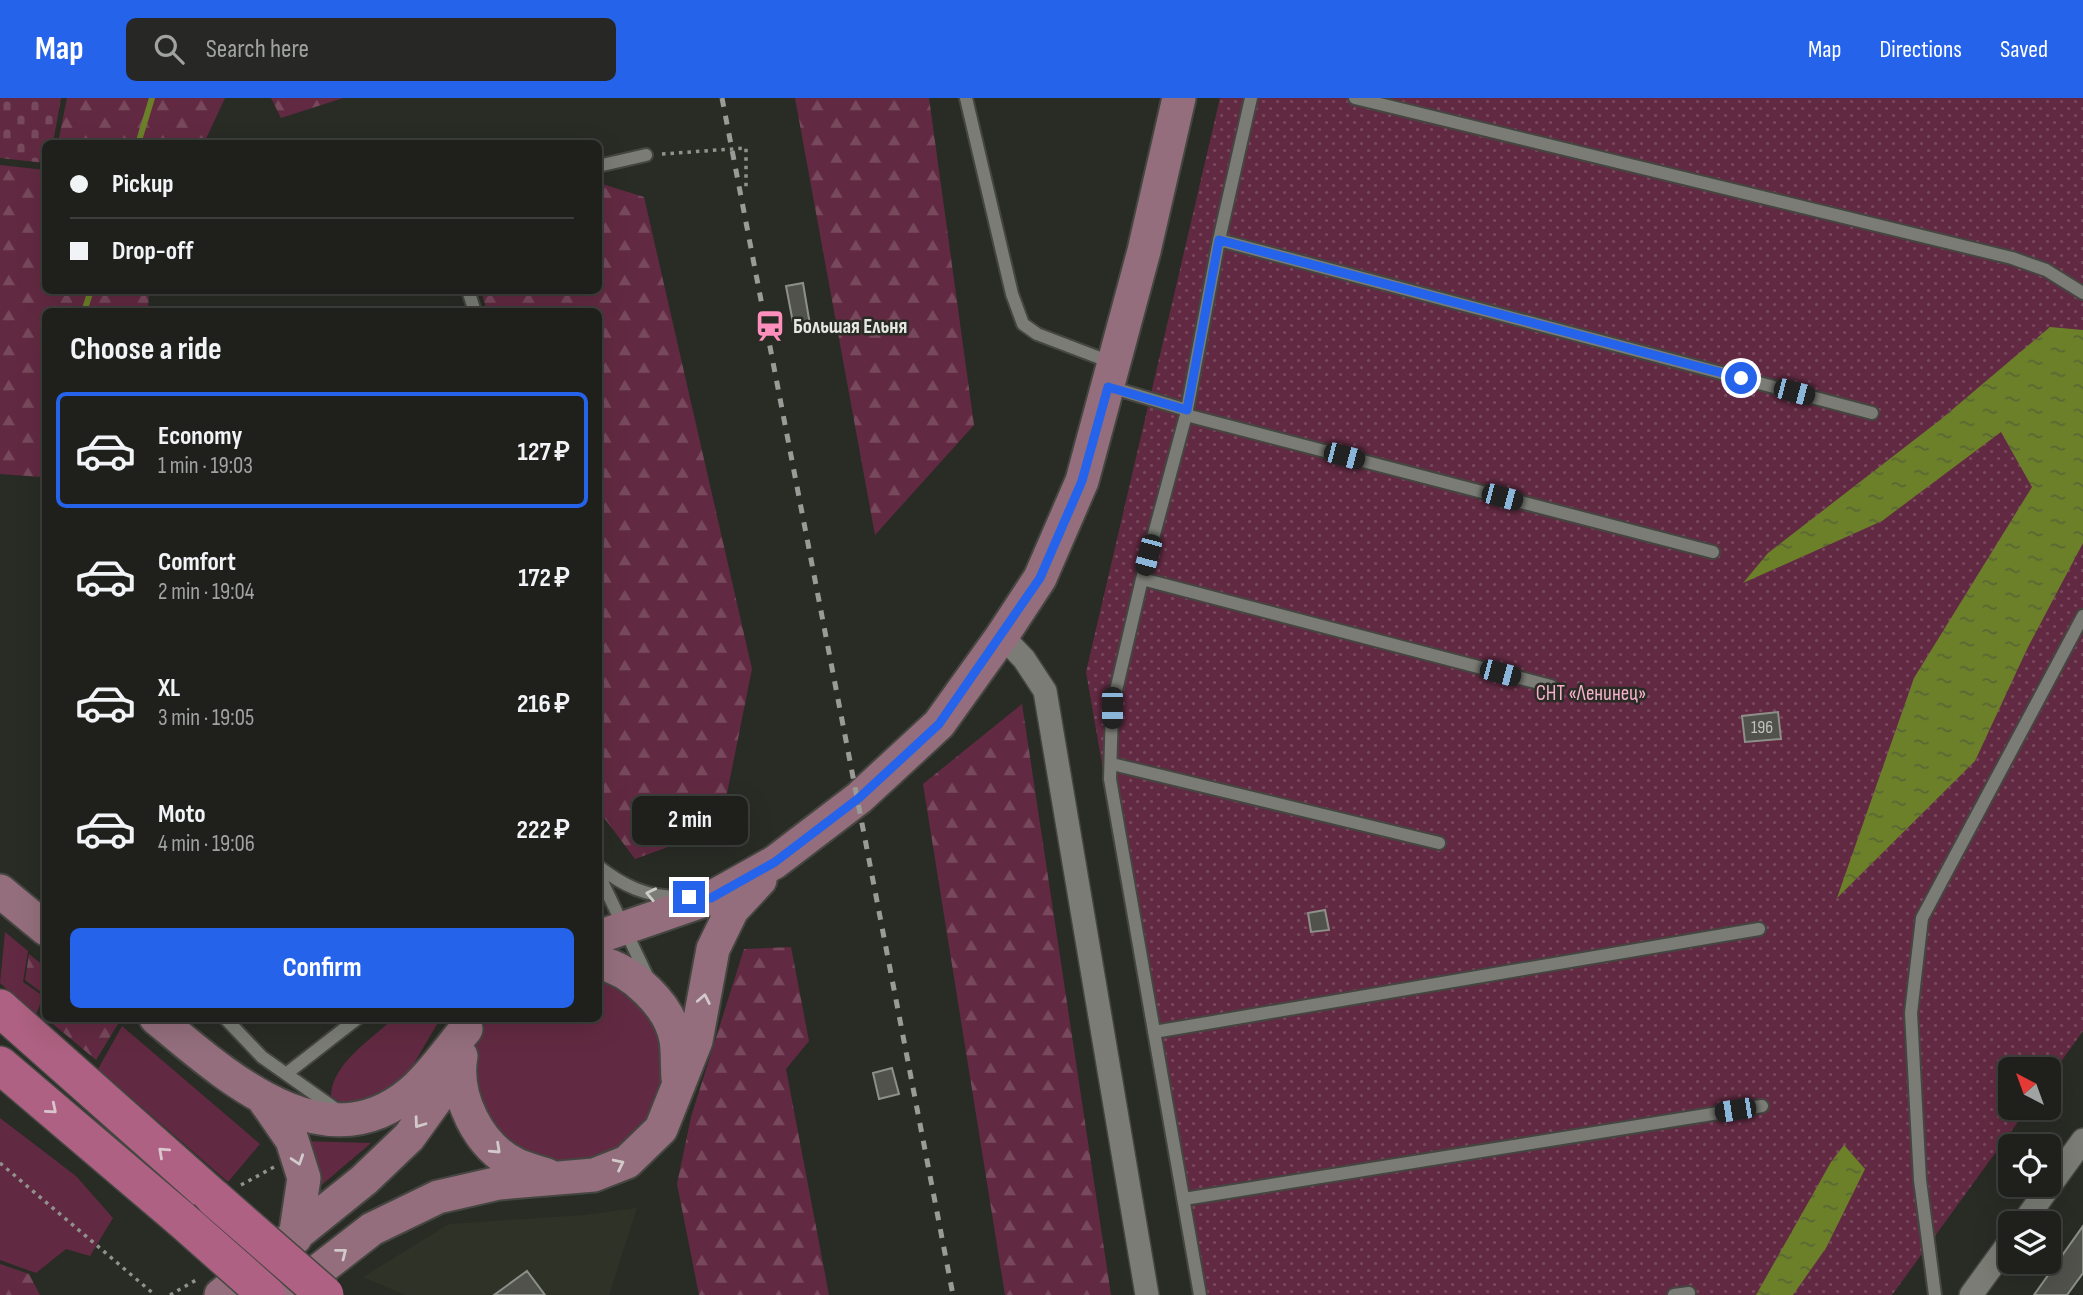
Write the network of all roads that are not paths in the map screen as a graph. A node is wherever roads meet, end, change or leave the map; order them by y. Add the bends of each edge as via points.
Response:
1 (966, 98) edge
2 (1179, 98) edge
3 (1251, 98) edge
4 (1355, 98) edge
5 (646, 155) road end
6 (602, 165) edge
7 (1219, 240) junction
8 (2083, 293) edge
9 (1111, 375) junction
10 (1186, 412) junction
11 (1872, 413) dead end
12 (1713, 552) dead end
13 (1142, 579) junction
14 (2083, 616) edge
15 (1002, 636) junction
16 (1551, 686) dead end
17 (1112, 764) junction
18 (1438, 843) dead end
19 (775, 862) junction
20 (602, 869) edge
21 (0, 891) edge
22 (602, 891) edge
23 (711, 898) junction
24 (42, 926) edge
25 (1759, 929) dead end
26 (611, 932) edge
27 (602, 964) edge
28 (0, 1008) edge
29 (663, 1009) junction
30 (161, 1022) edge
31 (229, 1022) edge
32 (353, 1022) edge
33 (469, 1024) edge
34 (1154, 1032) junction
35 (0, 1065) edge
36 (459, 1067) junction
37 (286, 1073) junction
38 (678, 1087) junction
39 (265, 1101) junction
40 (1762, 1105) dead end
41 (352, 1120) junction
42 (2083, 1140) edge
43 (553, 1177) junction
44 (1184, 1199) junction
45 (2032, 1211) edge
46 (295, 1238) junction
47 (1998, 1258) edge
48 (1689, 1293) dead end
49 (221, 1295) edge
50 (267, 1295) edge
51 (288, 1295) edge
52 (325, 1295) edge
53 (1147, 1295) edge
54 (1200, 1295) edge
55 (1674, 1295) edge
56 (1935, 1295) edge
57 (1971, 1295) edge

1 - 9 lane via 1023,324
2 - 9 main road
3 - 7 lane
4 - 8 lane via 2012,258 2046,270
5 - 6 lane
7 - 10 lane
7 - 11 lane
9 - 10 lane
9 - 15 main road via 1082,481 1040,578
10 - 12 lane
10 - 13 lane
13 - 16 lane
13 - 17 lane via 1112,708
14 - 56 lane via 1922,918 1910,1013 1920,1180
15 - 19 main road via 939,724 859,798
15 - 53 street via 1045,691
17 - 18 lane
17 - 34 lane via 1110,779
19 - 23 main road
38 -> 19 main road via 696,1041 713,949 732,911
23 -> 20 lane via 639,891 621,885
21 - 24 main road
22 - 26 lane
23 - 26 main road
25 - 34 lane
26 - 29 lane
27 - 29 main road via 631,976
52 -> 28 main road, bridge
29 - 38 main road via 676,1038
30 - 39 main road
31 - 37 lane via 261,1057
32 - 37 lane
33 - 36 main road
33 - 41 main road via 417,1087 387,1108
34 - 44 lane
35 -> 50 main road, bridge
36 -> 43 main road via 463,1098 477,1129 497,1152
36 -> 46 main road via 409,1136
37 - 41 lane
43 -> 38 main road via 594,1175 627,1162 661,1129
39 - 41 main road via 320,1119
39 -> 46 main road via 292,1140 304,1178
40 - 44 lane
42 - 45 street
51 -> 43 main road via 372,1230 438,1197
44 - 54 lane
46 - 49 main road
47 - 57 street
48 - 55 lane

